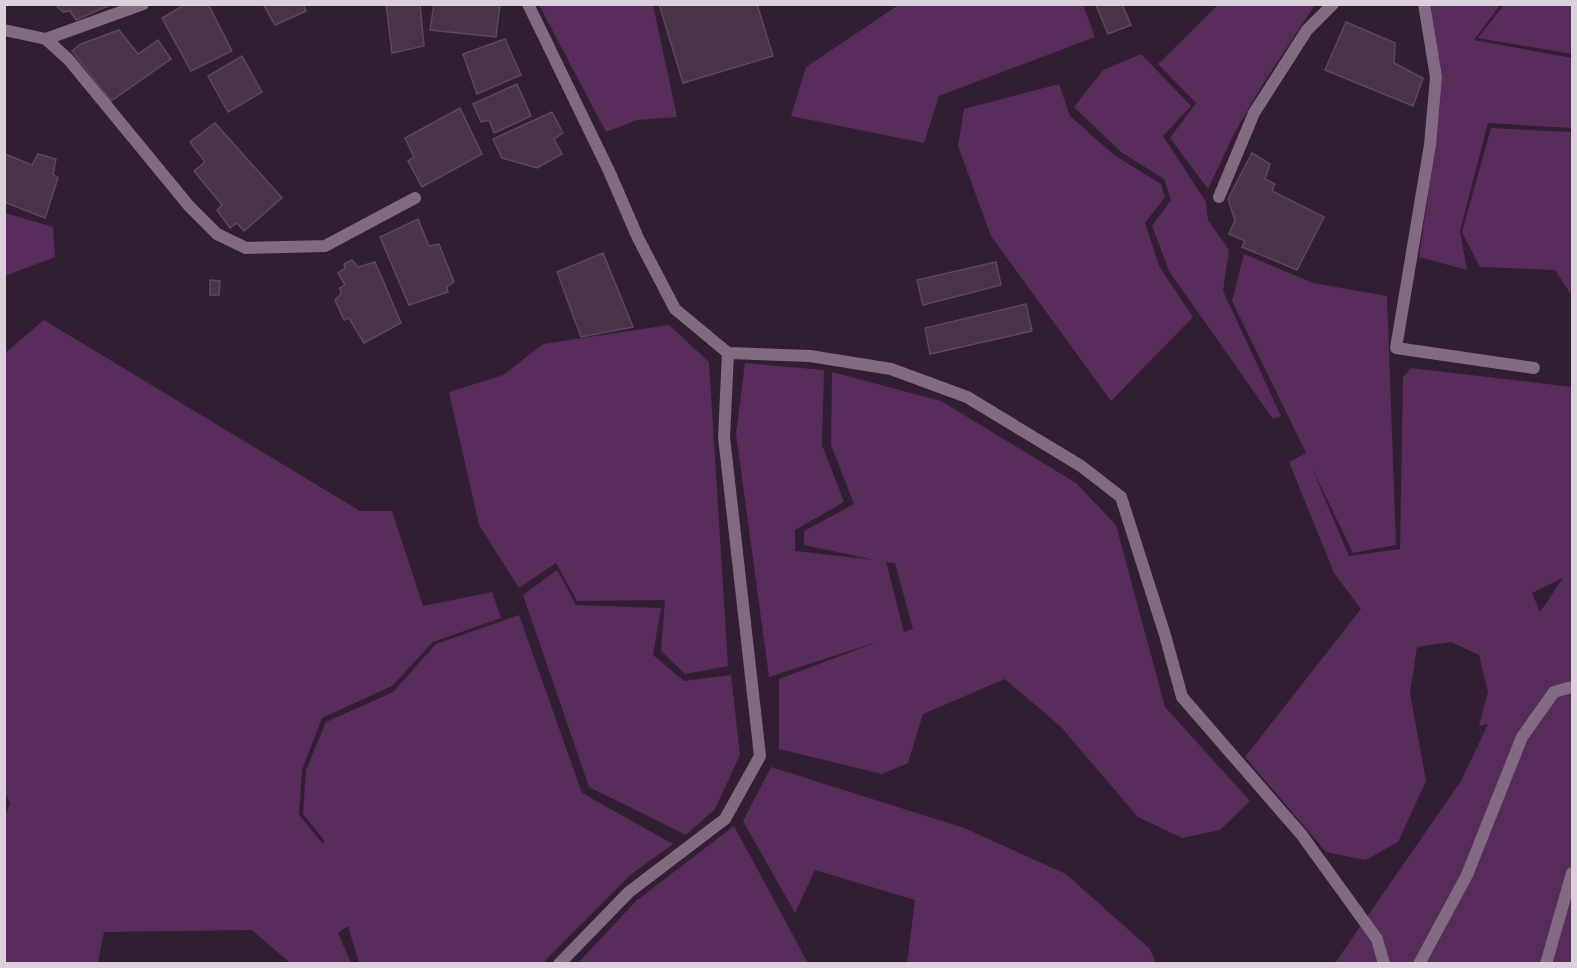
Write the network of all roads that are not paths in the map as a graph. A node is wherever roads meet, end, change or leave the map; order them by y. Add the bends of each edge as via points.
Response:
1 (143, 4) edge
2 (528, 4) edge
3 (1333, 4) edge
4 (1424, 4) edge
5 (4, 30) edge
6 (46, 39) junction
7 (1219, 197) dead end
8 (414, 198) dead end
9 (728, 352) junction
10 (1534, 368) dead end
11 (1572, 687) edge
12 (1572, 873) edge
13 (560, 963) edge
14 (1384, 963) edge
15 (1419, 963) edge
16 (1546, 963) edge

1 - 6 street
2 - 9 street via 675,309
3 - 7 street via 1307,30 1254,113
4 - 10 street via 1436,77 1430,145 1396,348
5 - 6 street
6 - 8 street via 69,60 189,206 217,234 246,249 324,246
9 - 13 street via 724,436 760,756 725,819 629,892
9 - 14 street via 810,356 891,369 967,397 1081,466 1121,497 1182,697 1301,834 1377,939
11 - 15 street via 1554,692 1522,737 1467,875
12 - 16 street

